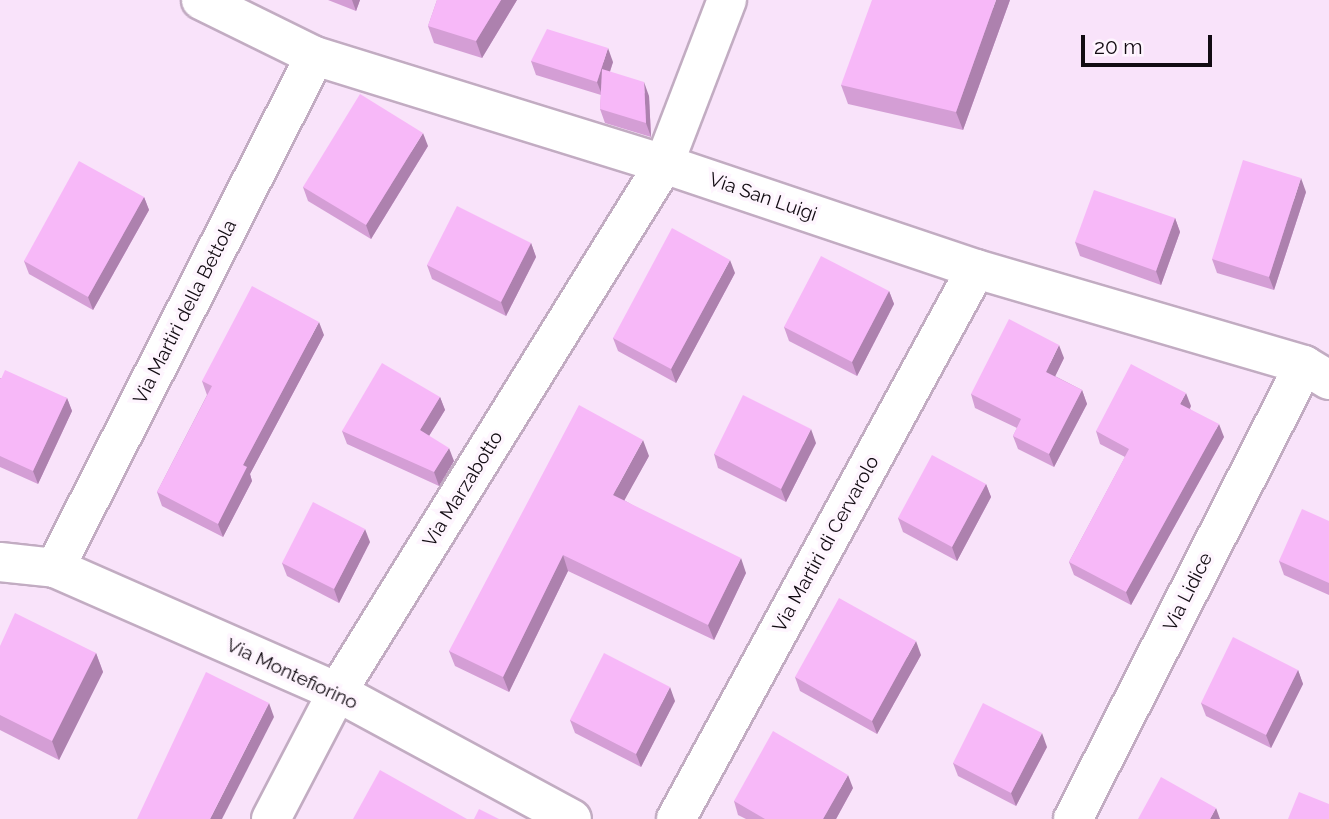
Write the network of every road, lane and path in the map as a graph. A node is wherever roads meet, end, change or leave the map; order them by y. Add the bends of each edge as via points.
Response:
1 (201, 0) edge
2 (727, 0) edge
3 (315, 55) junction
4 (664, 164) junction
5 (976, 269) junction
6 (1316, 373) edge
7 (0, 562) edge
8 (55, 568) junction
9 (337, 692) junction
10 (271, 819) edge
11 (572, 819) edge
12 (676, 819) edge
13 (1073, 819) edge

1 - 3 street, Via San Luigi
2 - 4 street, Via Marzabotto
3 - 4 street, Via San Luigi
3 - 8 street, Via Martiri della Bettola
4 - 5 street, Via San Luigi
4 - 9 street, Via Marzabotto
5 - 6 street, Via San Luigi
5 - 12 street, Via Martiri di Cervarolo
6 - 13 street, Via Lidice
7 - 8 street, Via Montefiorino
8 - 9 street, Via Montefiorino
9 - 10 street, Via Marzabotto
9 - 11 street, Via Montefiorino

